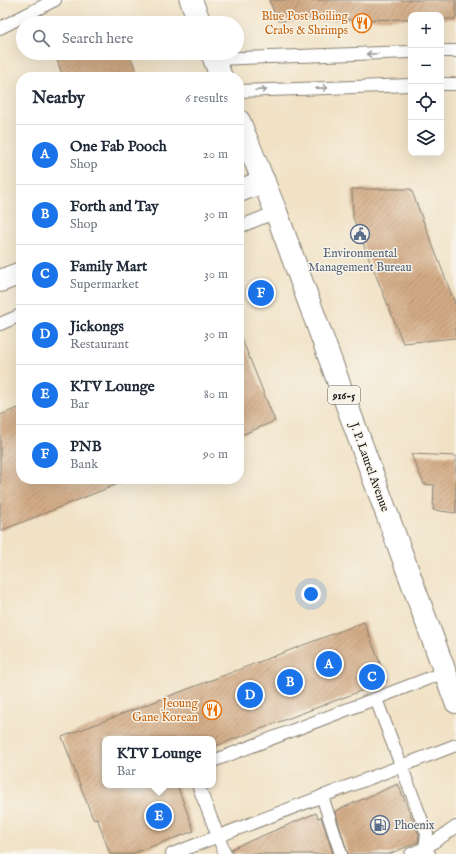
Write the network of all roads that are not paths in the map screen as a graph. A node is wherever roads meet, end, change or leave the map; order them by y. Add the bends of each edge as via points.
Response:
1 (55, 0) edge
2 (191, 0) edge
3 (24, 16) edge
4 (197, 16) edge
5 (16, 20) edge
6 (0, 28) edge
7 (444, 51) edge
8 (456, 51) edge
9 (408, 52) edge
10 (216, 63) edge
11 (444, 84) edge
12 (456, 84) edge
13 (408, 85) edge
14 (244, 91) edge
15 (244, 132) edge
16 (264, 181) junction
17 (244, 188) edge
18 (276, 212) junction
19 (244, 225) edge
20 (16, 275) edge
21 (0, 281) edge
22 (16, 317) edge
23 (0, 324) edge
24 (445, 672) junction
25 (376, 699) junction
26 (456, 702) edge
27 (456, 745) edge
28 (216, 760) edge
29 (401, 766) junction
30 (199, 788) edge
31 (322, 796) junction
32 (456, 827) edge
33 (218, 837) junction
34 (427, 851) edge
35 (172, 854) edge
36 (225, 854) edge
37 (342, 854) edge
38 (411, 854) edge

1 - 3 lane
2 - 4 main road
5 - 6 lane
7 - 8 lane
9 -> 10 lane
11 - 12 lane
14 -> 13 lane
15 - 16 main road, J. P. Laurel Avenue / 916-5
16 - 17 main road
16 - 18 main road, J. P. Laurel Avenue / 916-5
18 - 19 lane
18 - 24 main road, J. P. Laurel Avenue / 916-5
20 - 21 main road
22 - 23 lane
24 - 25 lane
24 - 26 main road, J. P. Laurel Avenue / 916-5
25 - 28 lane
25 - 29 lane
27 - 29 lane
29 - 31 lane
29 - 34 lane via 428,834
30 - 33 lane
31 - 33 lane
31 - 37 lane
32 - 34 lane
33 - 35 lane
33 - 36 lane
34 - 38 lane

